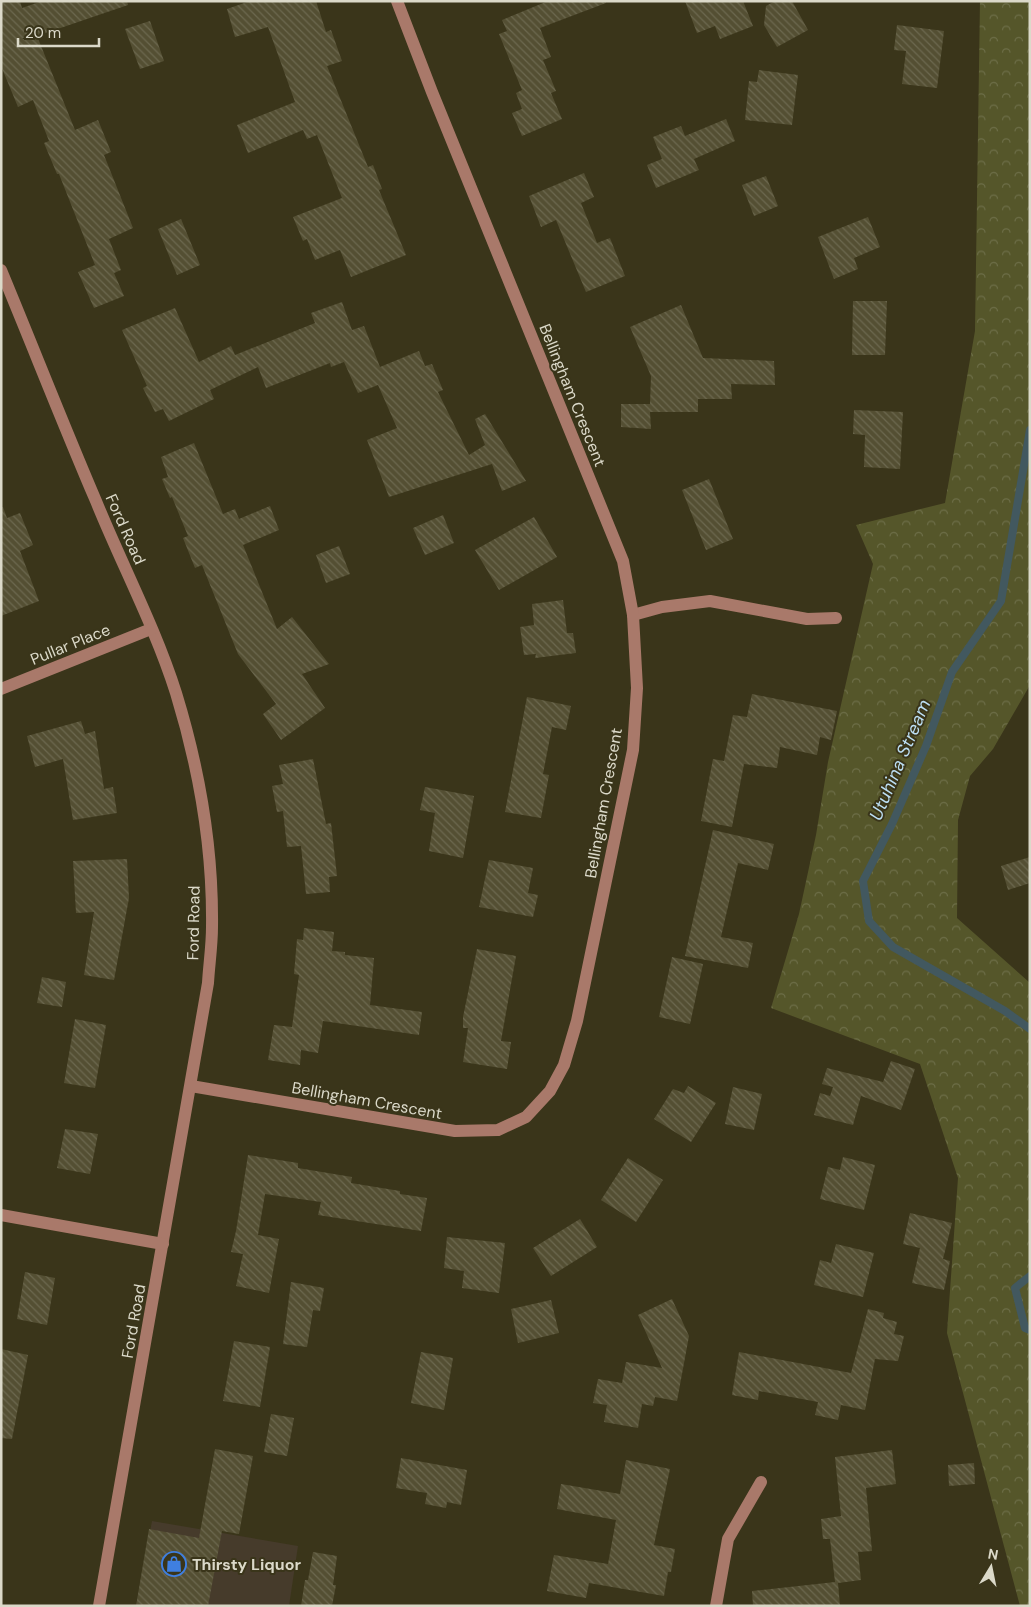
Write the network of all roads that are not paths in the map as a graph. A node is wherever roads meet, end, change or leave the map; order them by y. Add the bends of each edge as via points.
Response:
1 (397, 1) edge
2 (1, 270) edge
3 (633, 615) junction
4 (836, 618) dead end
5 (152, 629) junction
6 (1, 689) edge
7 (191, 1086) junction
8 (1, 1215) edge
9 (163, 1244) junction
10 (761, 1482) dead end
11 (99, 1606) edge
12 (716, 1606) edge

1 - 3 street, Bellingham Crescent via 623,561
2 - 5 street, Ford Road
3 - 4 street via 662,607 710,601 807,619
3 - 7 street, Bellingham Crescent via 637,688 633,750 577,1021 564,1065 550,1091 526,1117 498,1130 455,1131
5 - 6 street, Pullar Place
5 - 7 street, Ford Road via 190,742 210,860 212,927 208,984
7 - 9 street, Ford Road
8 - 9 street
9 - 11 street, Ford Road
10 - 12 street via 728,1540

